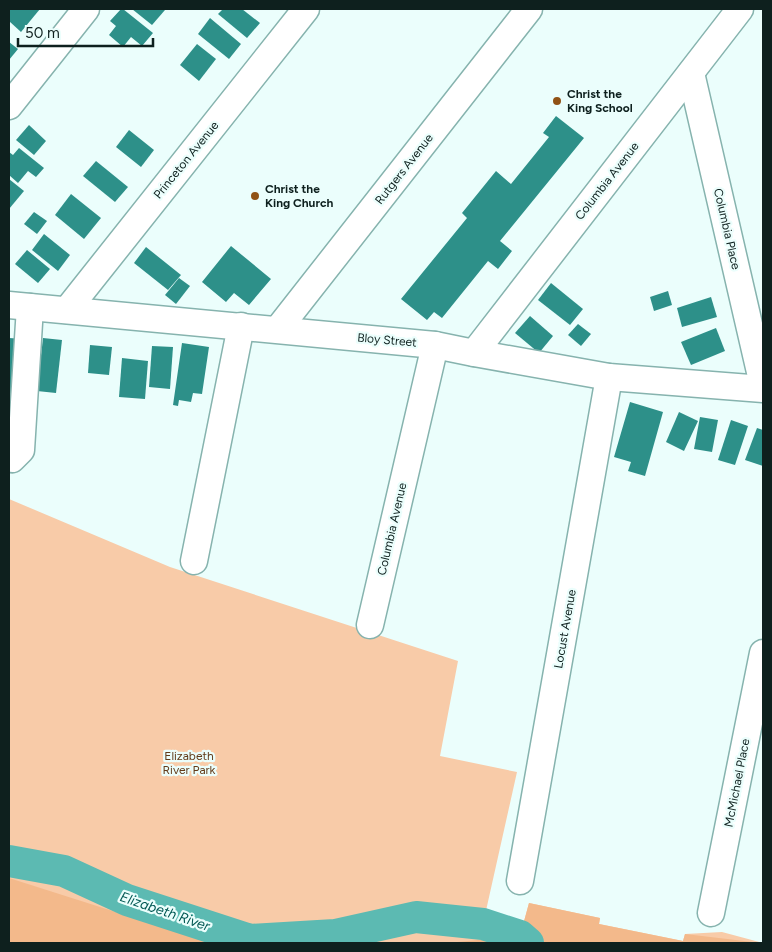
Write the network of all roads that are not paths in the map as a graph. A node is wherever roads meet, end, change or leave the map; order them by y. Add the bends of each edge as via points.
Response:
1 (86, 9) edge
2 (306, 9) edge
3 (529, 9) edge
4 (740, 9) edge
5 (691, 73) junction
6 (9, 106) edge
7 (19, 306) edge
8 (66, 310) junction
9 (241, 326) junction
10 (278, 330) junction
11 (435, 345) junction
12 (474, 354) junction
13 (610, 377) junction
14 (763, 385) edge
15 (763, 389) edge
16 (9, 458) edge
17 (194, 561) dead end
18 (370, 625) dead end
19 (763, 653) edge
20 (520, 881) dead end
21 (711, 913) dead end

1 - 6 street
2 - 8 street, Princeton Avenue
3 - 10 street, Rutgers Avenue
4 - 5 street, Columbia Avenue
5 - 12 street, Columbia Avenue
5 - 14 street, Columbia Place
7 - 8 street, Bloy Street
7 - 16 street via 22,450
8 - 9 street, Bloy Street
9 - 10 street, Bloy Street
9 - 17 street
10 - 11 street, Bloy Street
11 - 12 street, Bloy Street
11 - 18 street, Columbia Avenue
12 - 13 street, Bloy Street
13 - 15 street, Bloy Street
13 - 20 street, Locust Avenue
19 - 21 street, McMichael Place

